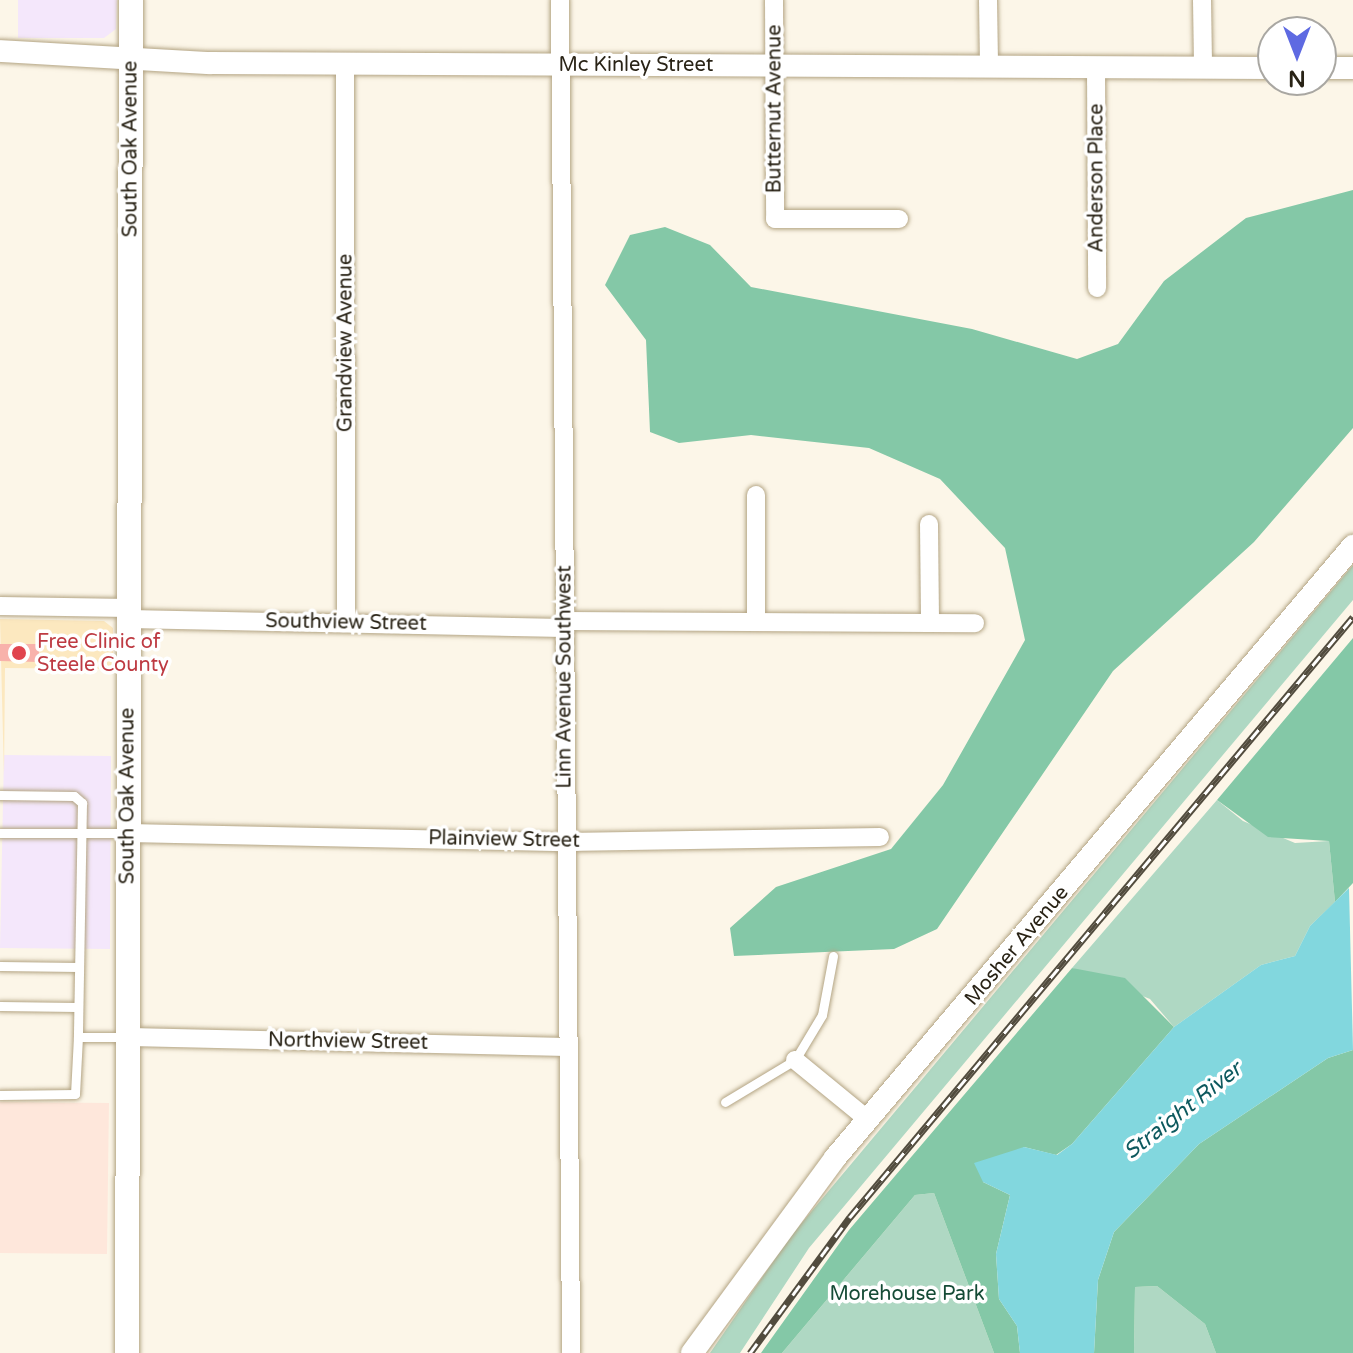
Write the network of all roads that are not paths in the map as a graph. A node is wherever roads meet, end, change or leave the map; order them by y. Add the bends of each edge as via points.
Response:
1 (131, 0) edge
2 (560, 0) edge
3 (774, 0) edge
4 (988, 0) edge
5 (1202, 0) edge
6 (0, 51) edge
7 (131, 57) junction
8 (345, 63) junction
9 (560, 64) junction
10 (775, 65) junction
11 (989, 66) junction
12 (1096, 67) junction
13 (1203, 67) junction
14 (1257, 68) edge
15 (899, 219) dead end
16 (1097, 288) dead end
17 (756, 495) dead end
18 (929, 524) dead end
19 (1353, 546) edge
20 (0, 606) edge
21 (129, 613) junction
22 (756, 621) junction
23 (930, 621) junction
24 (346, 623) junction
25 (975, 623) dead end
26 (564, 624) junction
27 (0, 795) edge
28 (0, 833) edge
29 (82, 833) junction
30 (128, 833) junction
31 (880, 837) dead end
32 (566, 842) junction
33 (833, 956) dead end
34 (0, 966) edge
35 (78, 967) junction
36 (0, 1006) edge
37 (76, 1007) junction
38 (78, 1037) junction
39 (128, 1037) junction
40 (568, 1047) junction
41 (795, 1060) junction
42 (0, 1095) edge
43 (725, 1102) dead end
44 (867, 1119) junction
45 (127, 1353) edge
46 (571, 1353) edge
47 (692, 1353) edge

1 - 7 main road, South Oak Avenue
2 - 9 street, Linn Avenue Southwest
3 - 10 street, Butternut Avenue
4 - 11 street
5 - 13 street
6 - 7 street, Mc Kinley Street
7 - 8 street, Mc Kinley Street
7 - 21 main road, South Oak Avenue
8 - 9 street, Mc Kinley Street
8 - 24 street, Grandview Avenue
9 - 10 street, Mc Kinley Street
9 - 26 street, Linn Avenue Southwest
10 - 11 street, Mc Kinley Street
10 - 15 street, Butternut Avenue via 775,219
11 - 12 street, Mc Kinley Street
12 - 13 street, Mc Kinley Street
12 - 16 street, Anderson Place
13 - 14 street, Mc Kinley Street
17 - 22 street
18 - 23 street
19 - 44 street, Mosher Avenue
20 - 21 street, Southview Street
21 - 24 street, Southview Street
21 - 30 main road, South Oak Avenue
22 - 23 street, Southview Street
22 - 26 street, Southview Street
23 - 25 street, Southview Street
24 - 26 street, Southview Street
26 - 32 street, Linn Avenue Southwest
27 - 29 lane via 74,796 82,803
28 - 29 lane
29 - 30 lane
29 - 35 lane
30 - 32 street, Plainview Street
30 - 39 main road, South Oak Avenue
31 - 32 street, Plainview Street
32 - 40 street, Linn Avenue Southwest
33 - 41 lane via 822,1015
34 - 35 lane
35 - 37 lane
36 - 37 lane
37 - 38 lane
38 - 39 lane
38 - 42 lane via 75,1094
39 - 40 street, Northview Street
39 - 45 main road, South Oak Avenue
40 - 46 street, Linn Avenue Southwest
41 - 43 lane
41 - 44 street
44 - 47 street, Mosher Avenue via 767,1243

